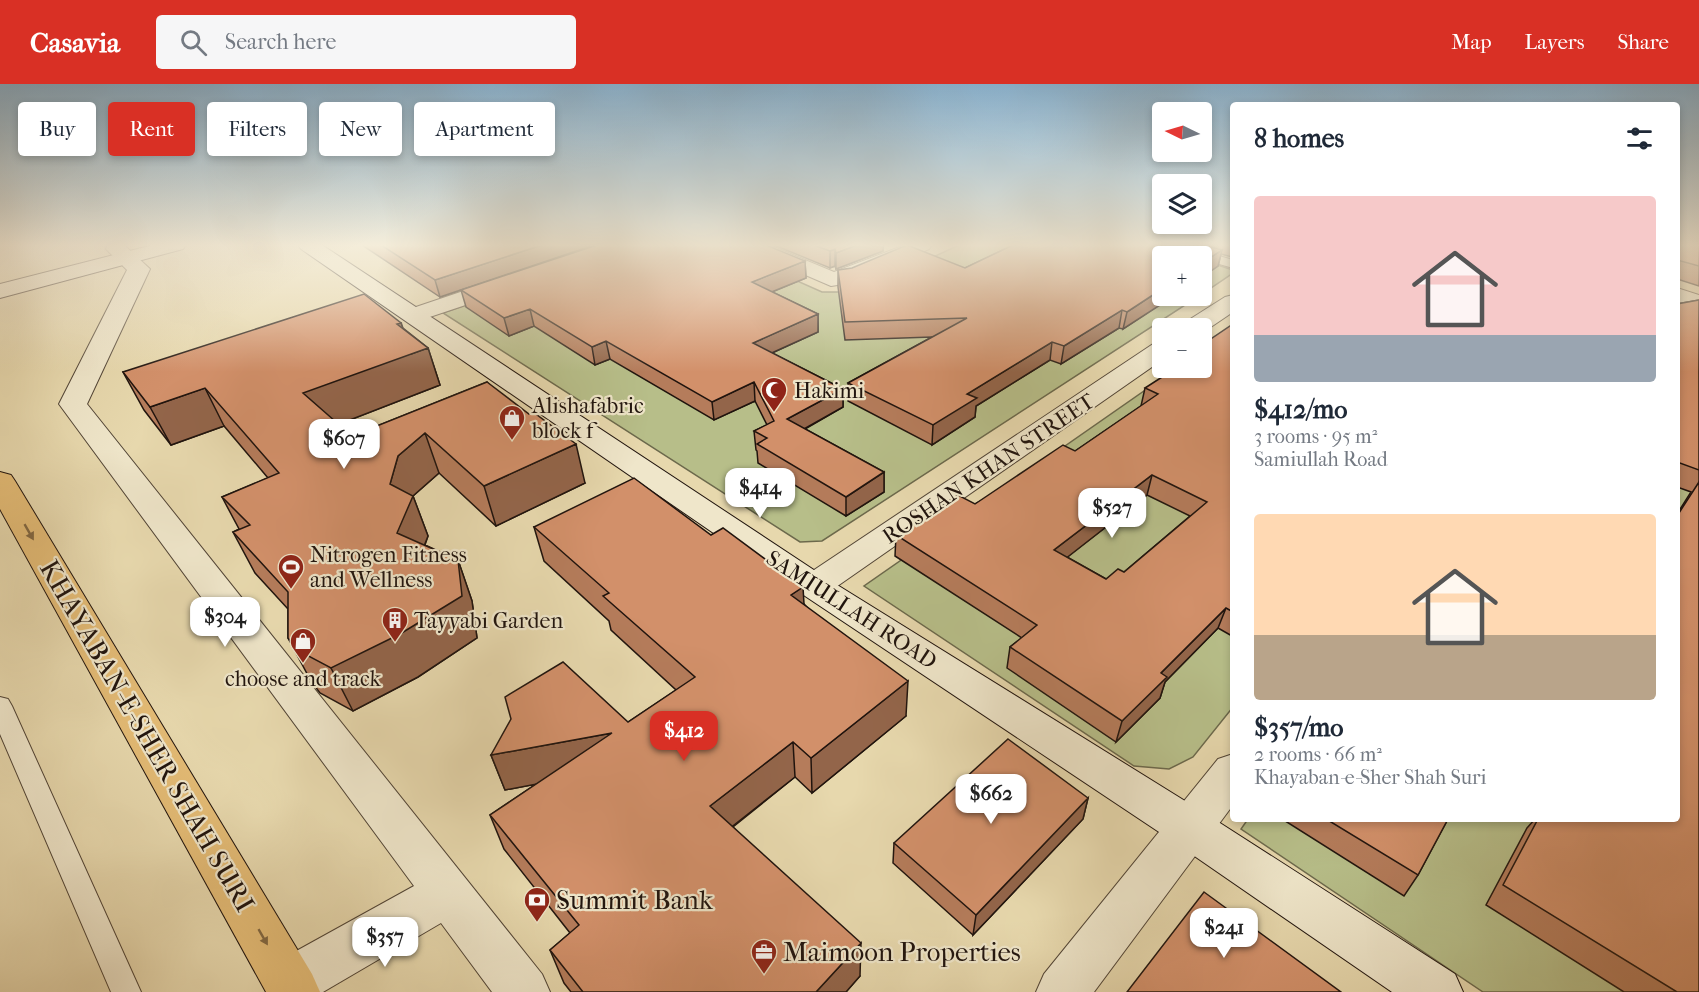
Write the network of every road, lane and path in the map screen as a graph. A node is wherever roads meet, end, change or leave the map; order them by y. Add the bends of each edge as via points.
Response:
1 (130, 287) edge
2 (373, 287) edge
3 (496, 287) edge
4 (1680, 296) edge
5 (1699, 303) edge
6 (1230, 304) edge
7 (415, 315) junction
8 (1208, 318) edge
9 (1152, 356) edge
10 (0, 481) edge
11 (814, 586) junction
12 (0, 706) edge
13 (1230, 776) edge
14 (1190, 828) junction
15 (448, 893) junction
16 (291, 987) edge
17 (126, 992) edge
18 (524, 992) edge
19 (1062, 992) edge
20 (1437, 992) edge

1 - 15 street via 73,404
2 - 7 street, SAMIULLAH ROAD
3 - 7 street
4 - 5 street
6 - 8 street
7 - 11 street, SAMIULLAH ROAD
9 - 11 street, ROSHAN KHAN STREET
10 -> 16 main road, KHAYABAN-E-SHER SHAH SURI
11 - 14 street, SAMIULLAH ROAD
12 - 17 lane
13 - 14 street
14 - 19 street
14 - 20 street, SAMIULLAH ROAD
15 - 16 street
15 - 18 street

